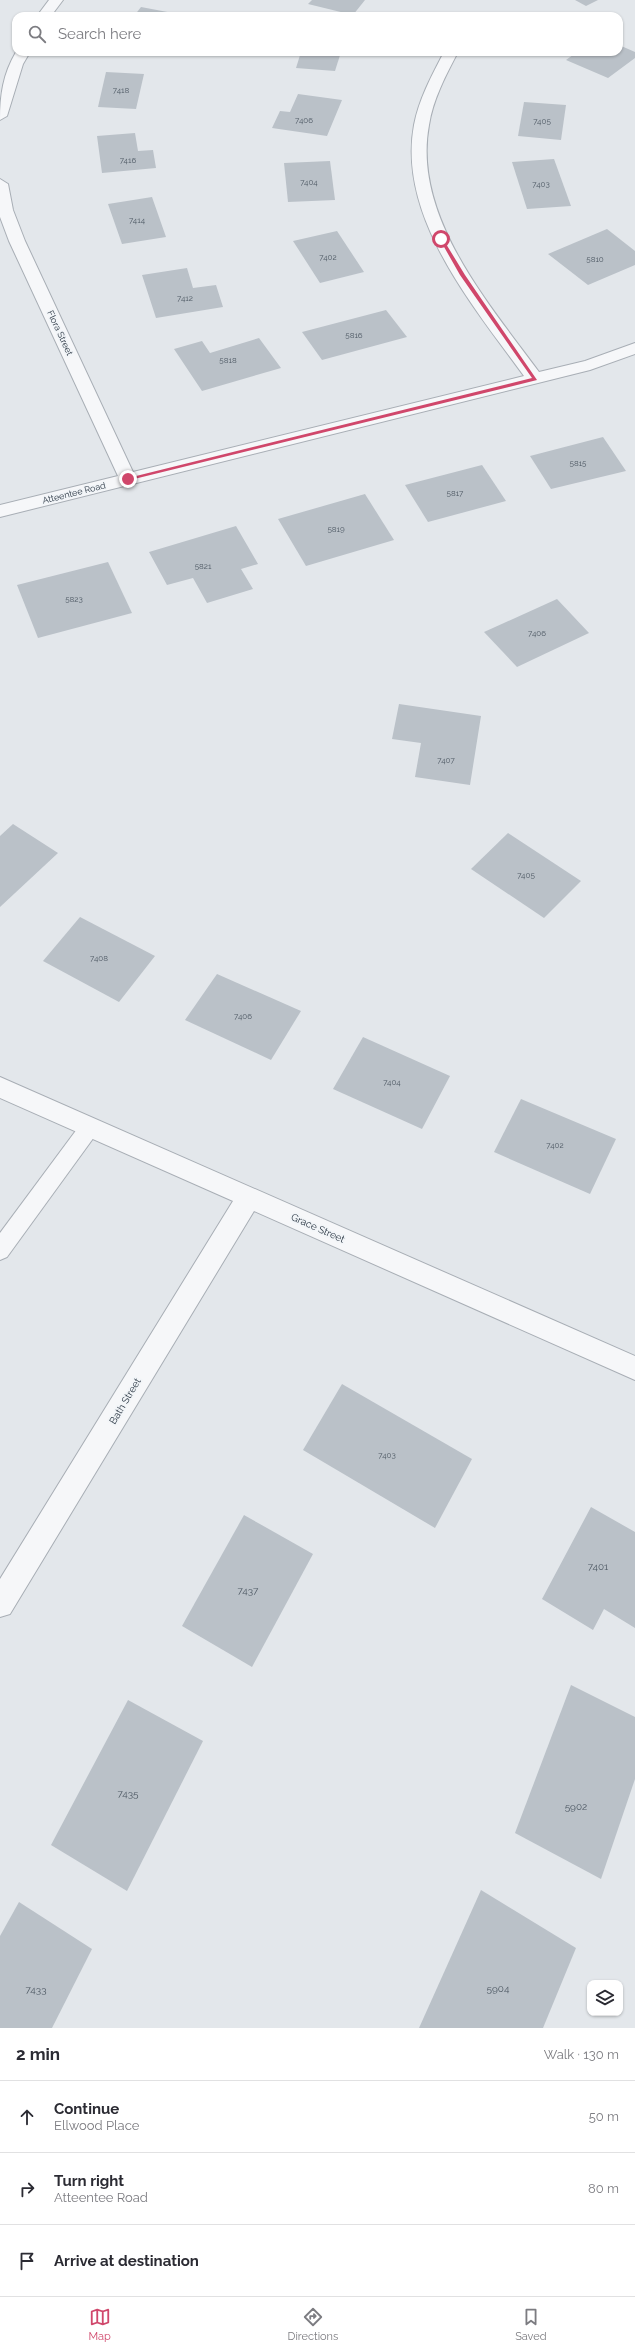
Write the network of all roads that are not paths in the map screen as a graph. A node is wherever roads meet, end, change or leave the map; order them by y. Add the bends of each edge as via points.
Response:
1 (56, 0) edge
2 (47, 12) edge
3 (21, 56) edge
4 (449, 56) edge
5 (0, 116) edge
6 (0, 184) edge
7 (635, 348) edge
8 (535, 379) junction
9 (128, 479) junction
10 (0, 511) edge
11 (0, 1088) edge
12 (90, 1127) junction
13 (249, 1197) junction
14 (0, 1250) edge
15 (635, 1368) edge
16 (0, 1604) edge

1 - 2 street
3 - 5 street via 13,71
4 - 8 street via 428,101 420,136 420,174 427,206 441,239 462,275
6 - 9 street, Flora Street via 5,210 17,241
7 - 8 street, Atteentee Road via 590,365
8 - 9 street, Atteentee Road
9 - 10 street, Atteentee Road
11 - 12 street, Grace Street
12 - 13 street, Grace Street
12 - 14 lane
13 - 15 street, Grace Street
13 - 16 street, Bath Street

